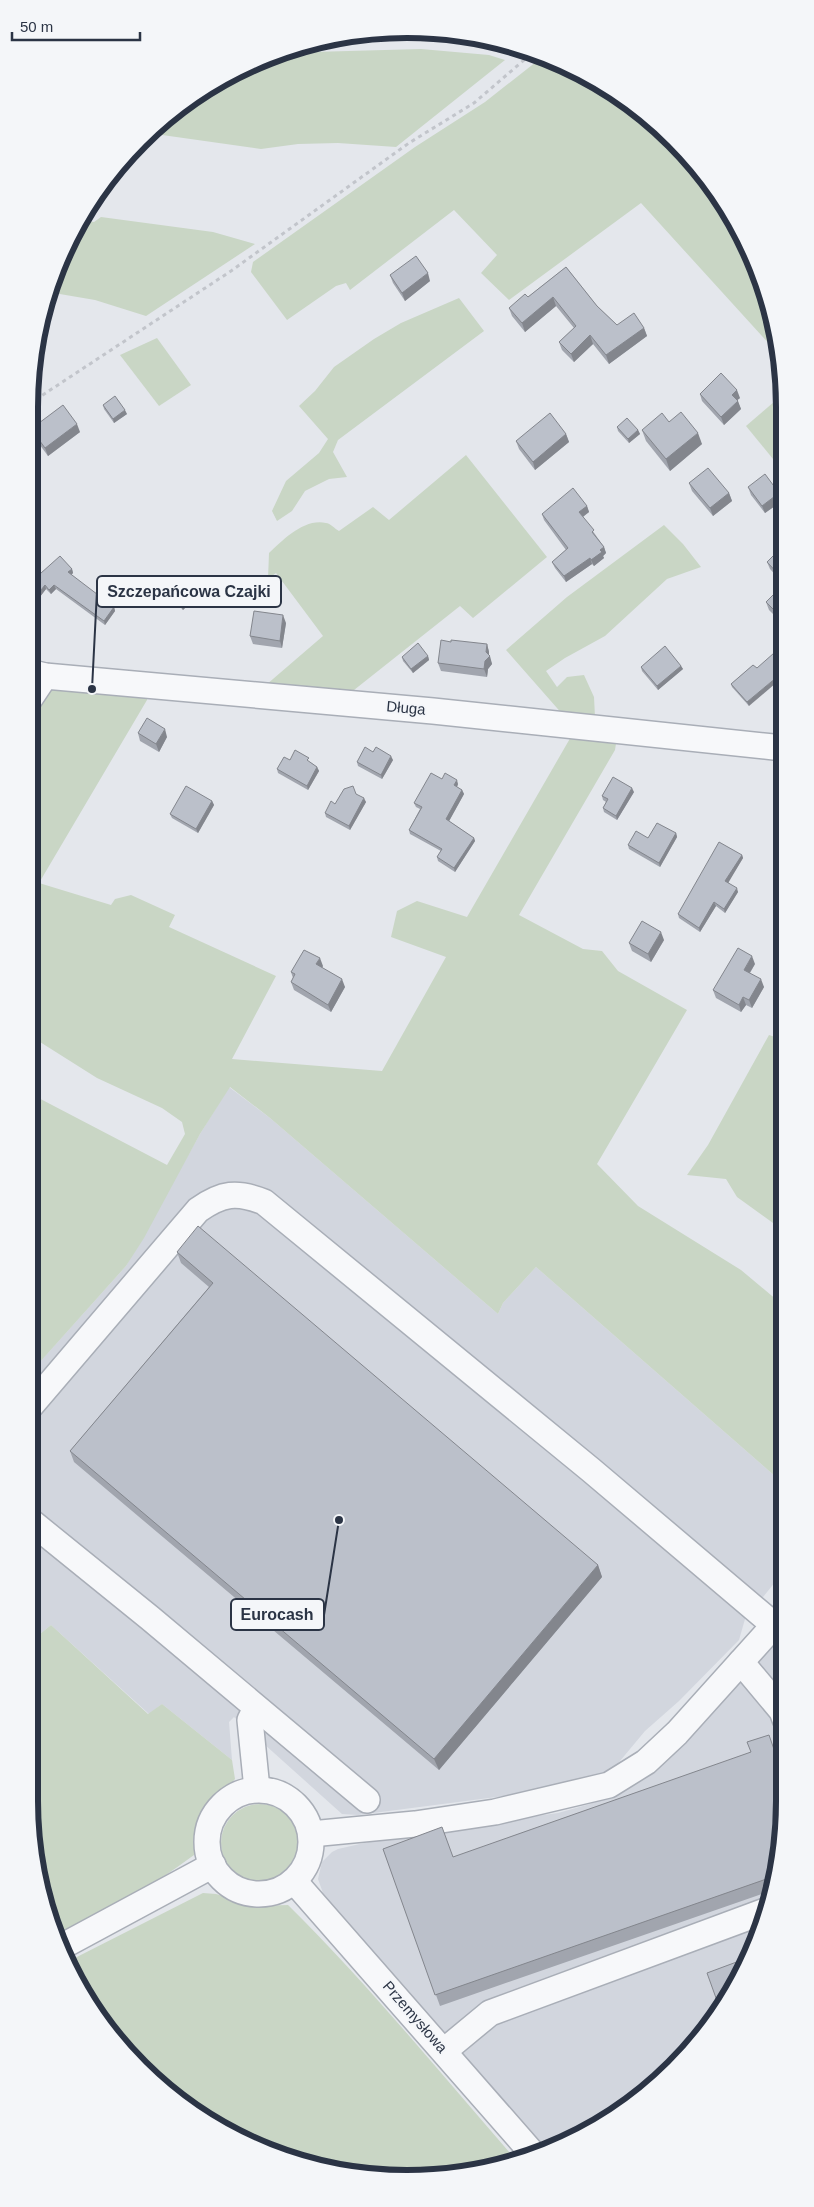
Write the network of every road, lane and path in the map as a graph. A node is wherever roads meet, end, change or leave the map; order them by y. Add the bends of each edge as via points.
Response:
1 (527, 57) edge
2 (38, 398) edge
3 (38, 674) edge
4 (776, 747) edge
5 (38, 1397) edge
6 (38, 1527) edge
7 (776, 1617) edge
8 (776, 1622) edge
9 (740, 1662) junction
10 (776, 1704) edge
11 (253, 1714) junction
12 (257, 1789) junction
13 (367, 1800) dead end
14 (311, 1834) junction
15 (213, 1865) junction
16 (294, 1881) junction
17 (759, 1913) edge
18 (67, 1944) edge
19 (444, 2052) junction
20 (529, 2149) edge

1 - 2 path via 474,103 409,143 230,271
3 - 4 street, Długa via 433,710
5 - 7 street via 198,1210 214,1199 246,1195 264,1202
6 - 11 street via 150,1618
8 - 9 street
9 - 10 street
9 - 14 street via 677,1733 646,1762 609,1785 495,1812
11 - 12 street
11 - 13 street
12 - 14 street via 279,1794 298,1806 307,1819
12 - 15 street via 240,1793 225,1802 214,1815 208,1832 208,1849
14 - 16 street via 311,1852 305,1868
15 - 16 street via 235,1888 250,1893 280,1890
15 - 18 street
16 - 19 street, Przemysłowa
17 - 19 street via 490,2013
19 - 20 street, Przemysłowa

